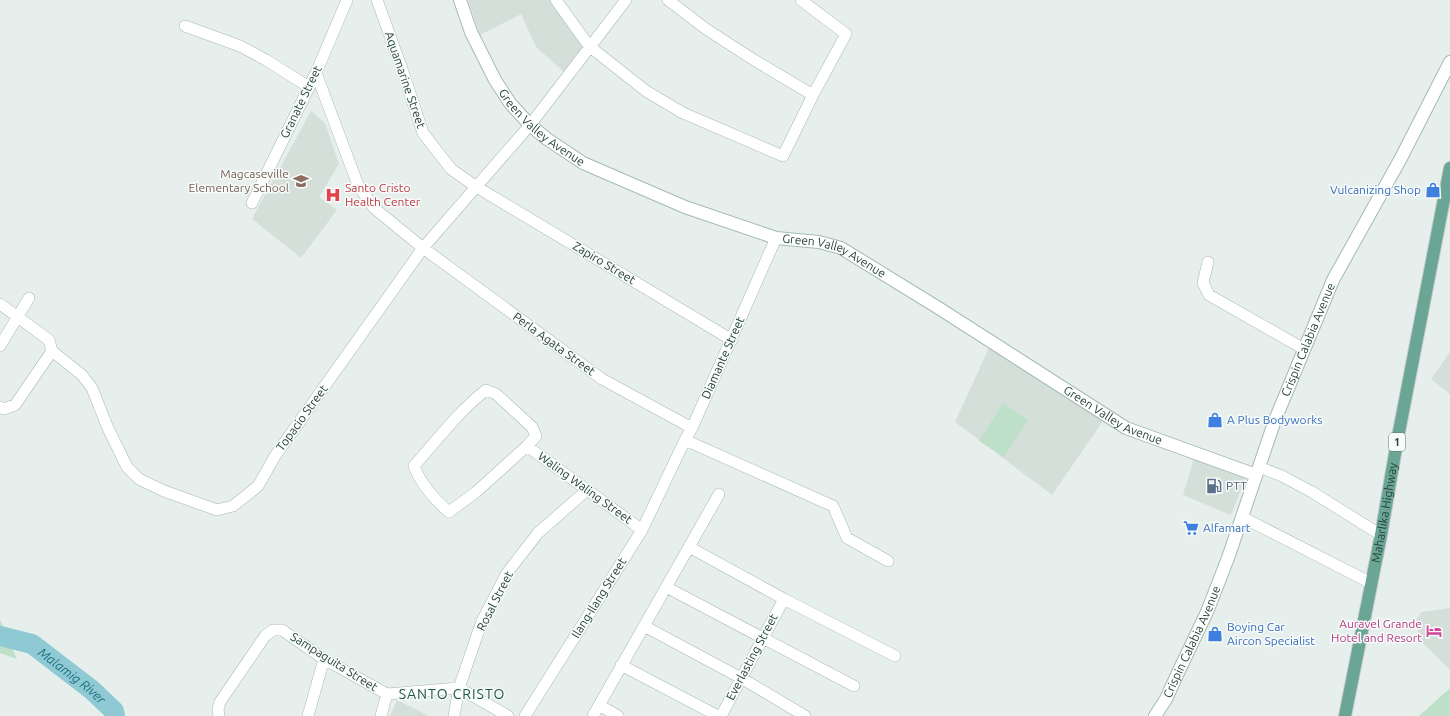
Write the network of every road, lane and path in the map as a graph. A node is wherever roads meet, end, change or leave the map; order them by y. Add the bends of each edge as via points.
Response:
1 (347, 0) edge
2 (377, 0) edge
3 (460, 0) edge
4 (556, 0) edge
5 (626, 0) edge
6 (668, 0) edge
7 (802, 0) edge
8 (186, 26) dead end
9 (589, 46) junction
10 (1450, 62) edge
11 (316, 73) junction
12 (309, 87) junction
13 (813, 95) junction
14 (530, 124) junction
15 (1450, 168) edge
16 (475, 186) junction
17 (252, 203) dead end
18 (776, 238) junction
19 (423, 248) junction
20 (1208, 262) dead end
21 (30, 298) dead end
22 (0, 304) edge
23 (17, 317) junction
24 (732, 340) junction
25 (0, 346) edge
26 (1304, 349) junction
27 (52, 351) junction
28 (0, 407) edge
29 (692, 428) junction
30 (685, 440) junction
31 (527, 446) junction
32 (1257, 471) junction
33 (667, 477) joint
34 (587, 490) junction
35 (719, 494) dead end
36 (1242, 517) junction
37 (642, 530) junction
38 (1381, 535) junction
39 (689, 547) junction
40 (888, 561) dead end
41 (1371, 583) junction
42 (666, 587) junction
43 (784, 599) junction
44 (644, 626) junction
45 (762, 638) junction
46 (895, 656) dead end
47 (324, 659) junction
48 (622, 666) junction
49 (741, 678) junction
50 (854, 686) dead end
51 (459, 688) junction
52 (387, 694) junction
53 (599, 705) junction
54 (219, 716) edge
55 (308, 716) edge
56 (381, 716) edge
57 (454, 716) edge
58 (508, 716) edge
59 (525, 716) edge
60 (593, 716) edge
61 (618, 716) edge
62 (718, 716) edge
63 (721, 716) edge
64 (805, 716) edge
65 (1155, 716) edge
66 (1345, 716) edge

1 - 11 street, Granate Street
2 - 16 street, Aquamarine Street via 423,133 451,169
3 - 14 street, Green Valley Avenue via 471,32 495,80 510,103
4 - 9 street
5 - 9 street, Topacio Street
6 - 13 street via 706,29
7 - 13 street via 846,34
8 - 12 street via 240,46
9 - 13 street via 646,91 682,113 783,156
9 - 14 street, Topacio Street
10 - 26 street, Crispin Calabia Avenue via 1401,158 1333,280
11 - 12 street, Granate Street
11 - 19 street, Perla Agata Street via 358,185 374,208
12 - 17 street, Granate Street
14 - 16 street, Topacio Street
14 - 18 street, Green Valley Avenue via 547,139 583,163 685,207
15 - 38 main road, Maharlika Highway / 1
16 - 19 street, Topacio Street
16 - 24 street, Zapiro Street
18 - 24 street, Diamante Street
18 - 32 street, Green Valley Avenue via 820,242 841,248 1126,428
19 - 27 street, Topacio Street via 275,456 258,486 233,506 217,510 139,479 127,467 92,388 82,375
19 - 29 street, Perla Agata Street via 602,379
20 - 26 street via 1203,283 1209,295
21 - 23 street
22 - 23 street
23 - 25 street
23 - 27 street via 50,340
24 - 29 street, Diamante Street
26 - 32 street, Crispin Calabia Avenue
27 - 28 street via 15,405 4,409
29 - 30 street, Diamante Street
30 - 33 street, Diamante Street
30 - 40 street via 833,506 847,538
31 - 31 street via 476,492 449,512 437,502 419,478 414,466 442,433 486,390 496,394 532,427 536,436
31 - 34 street, Waling Waling Street
32 - 36 street, Crispin Calabia Avenue
32 - 38 street via 1282,476
33 - 37 street, Ilang-Ilang Street
34 - 37 street, Waling Waling Street
34 - 51 street, Rosal Street via 538,533 507,573 482,621
35 - 39 street
36 - 41 street
36 - 65 street, Crispin Calabia Avenue via 1207,612
37 - 59 street, Ilang-Ilang Street
38 - 41 main road, Maharlika Highway / 1
39 - 42 street
39 - 43 street
41 - 66 main road, Maharlika Highway / 1
42 - 44 street
42 - 45 street
43 - 45 street, Everlasting Street
43 - 46 street
44 - 48 street
44 - 49 street
45 - 49 street, Everlasting Street
45 - 50 street
47 - 52 street, Sampaguita Street
47 - 54 street, Sampaguita Street via 282,630 273,630 265,636 220,702
47 - 55 street
48 - 53 street
48 - 62 street
49 - 63 street, Everlasting Street
49 - 64 street
51 - 52 street, Sampaguita Street
51 - 57 street, Rosal Street
51 - 58 street
52 - 56 street
53 - 60 street
53 - 61 street

